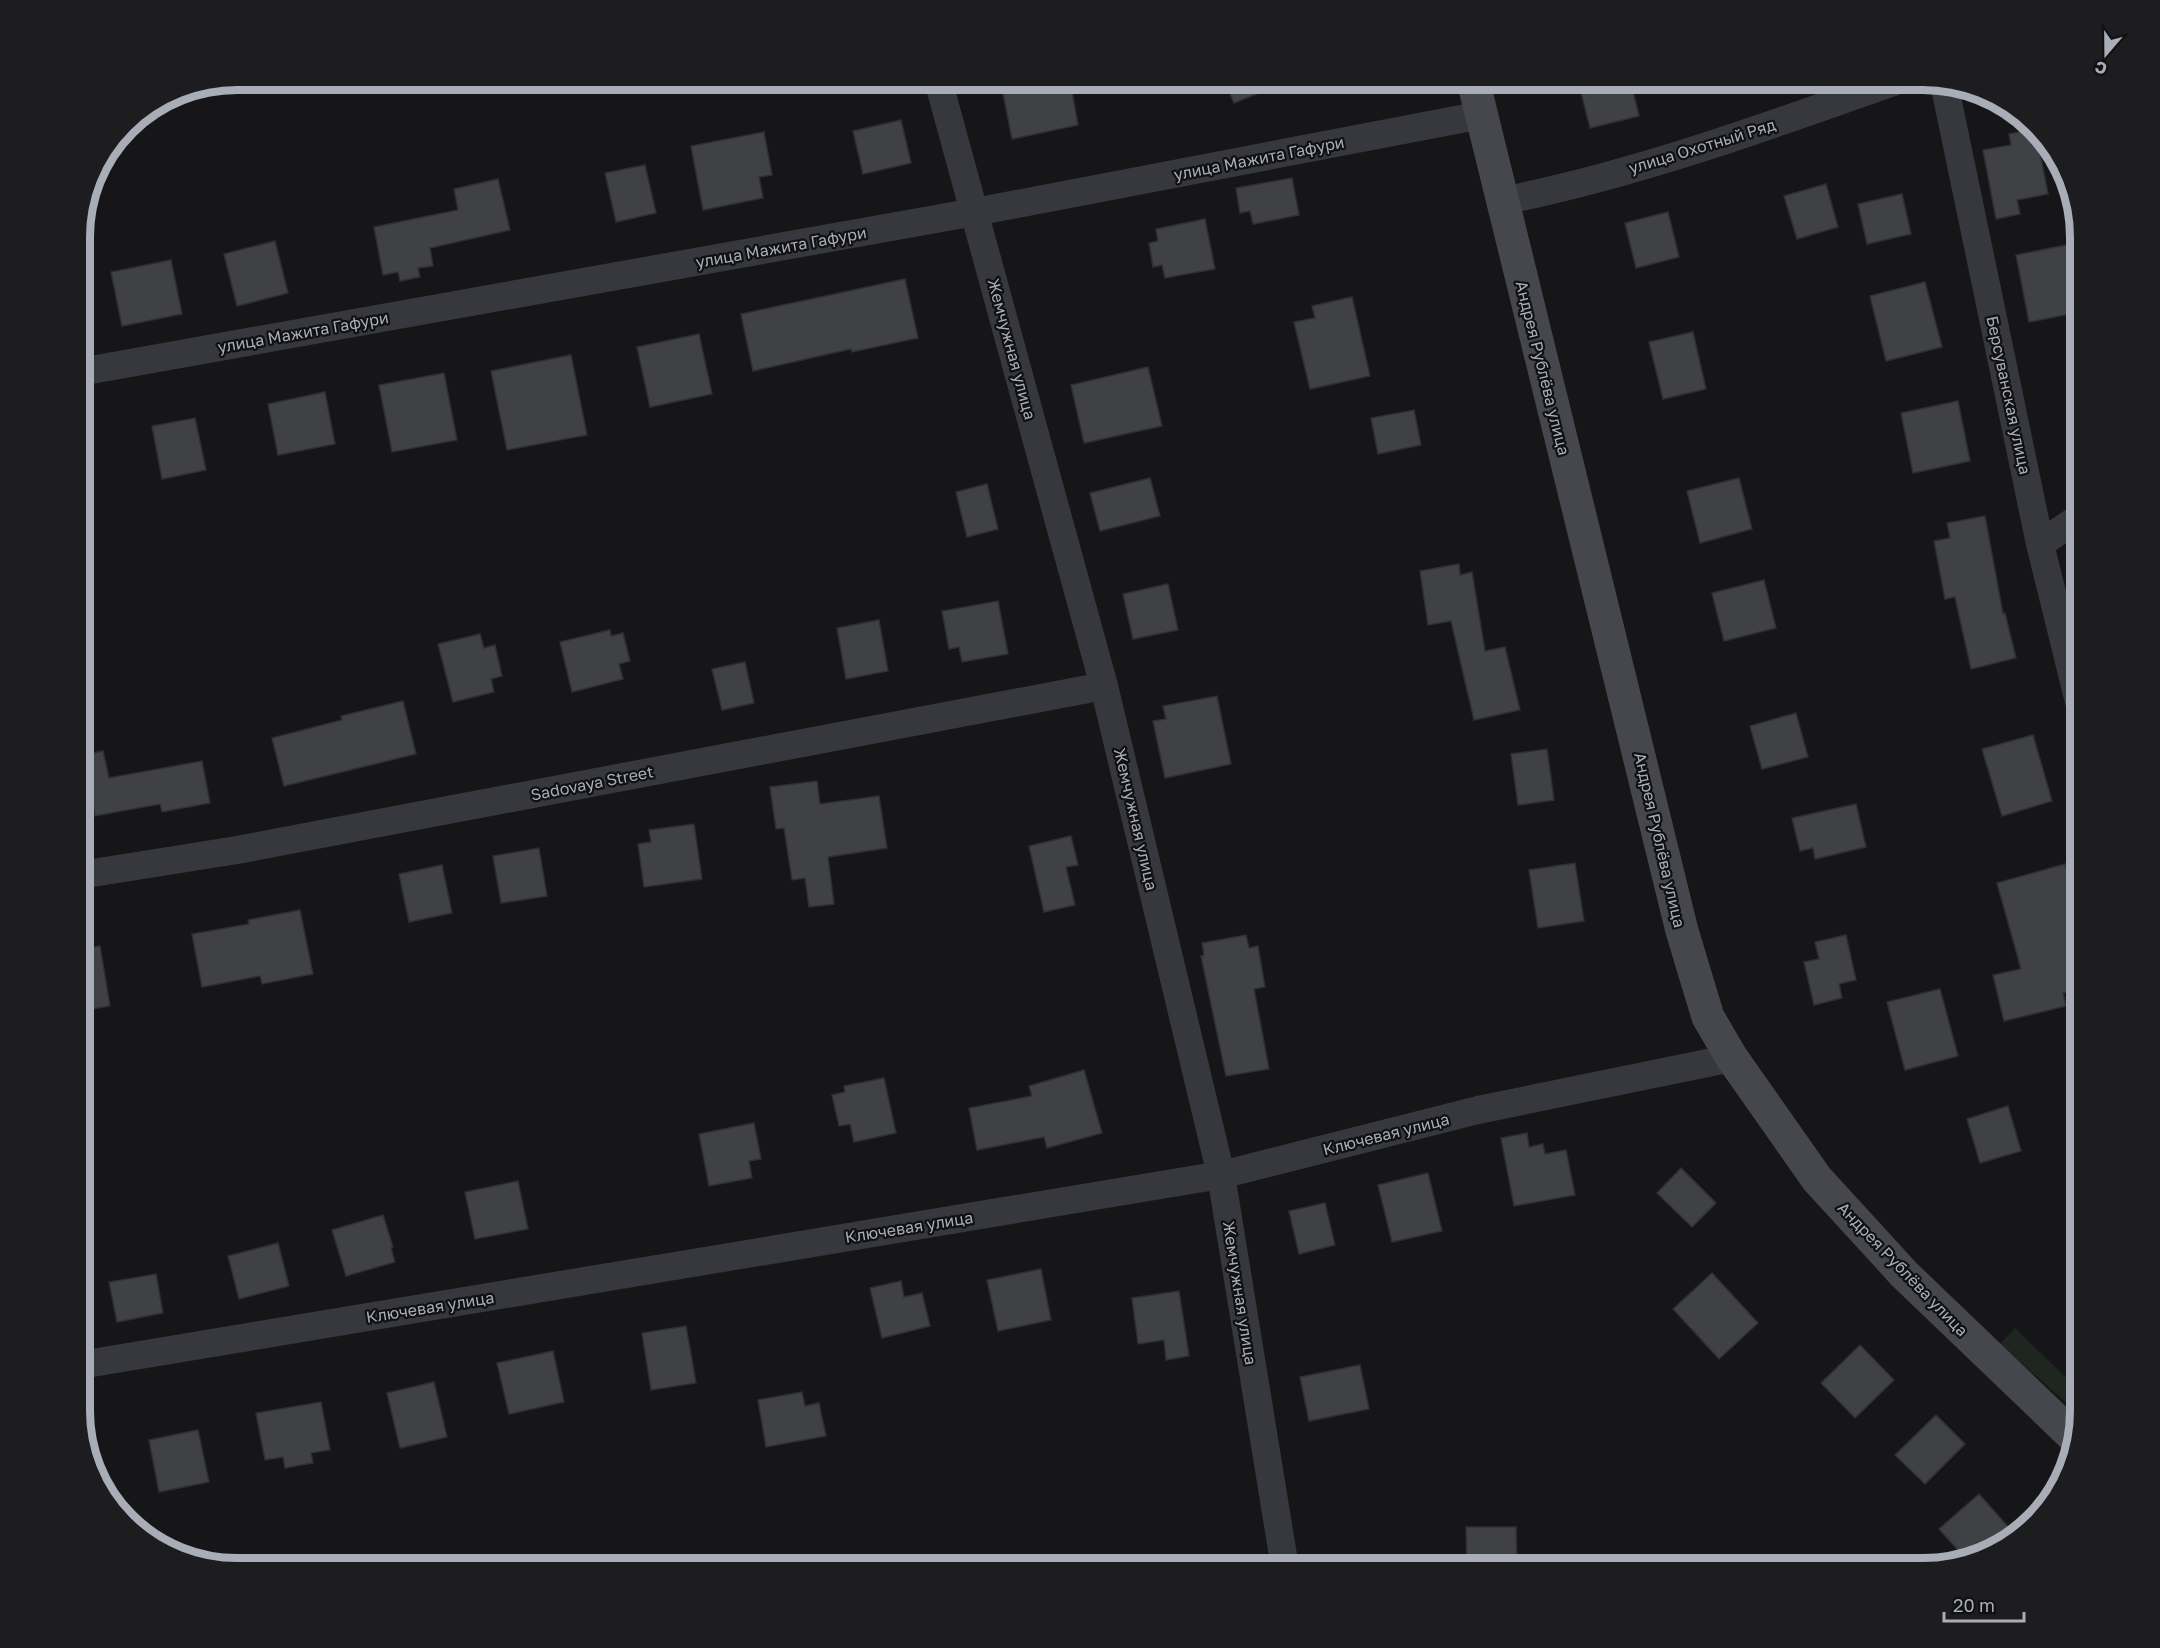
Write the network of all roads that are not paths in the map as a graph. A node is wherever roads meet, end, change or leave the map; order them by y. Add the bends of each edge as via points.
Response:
1 (941, 90) edge
2 (1476, 90) edge
3 (1870, 90) edge
4 (1946, 92) edge
5 (1482, 115) junction
6 (1502, 201) junction
7 (975, 212) junction
8 (90, 370) edge
9 (2070, 524) edge
10 (2040, 544) junction
11 (2070, 666) edge
12 (1104, 686) junction
13 (90, 873) edge
14 (1732, 1058) junction
15 (1221, 1175) junction
16 (90, 1363) edge
17 (2069, 1432) edge
18 (1283, 1558) edge

1 - 7 street, Жемчужная улица
2 - 5 street, Андрея Рублёва улица
3 - 6 street, улица Охотный Ряд via 1704,148
4 - 10 street, Берсуванская улица
5 - 6 street, Андрея Рублёва улица
5 - 7 street, улица Мажита Гафури
6 - 14 street, Андрея Рублёва улица via 1682,931 1708,1017
7 - 8 street, улица Мажита Гафури
7 - 12 street, Жемчужная улица
9 - 10 street
10 - 11 street, Берсуванская улица
12 - 13 street, Sadovaya Street via 248,848
12 - 15 street, Жемчужная улица
14 - 15 street, Ключевая улица via 1478,1110
14 - 17 street, Андрея Рублёва улица via 1817,1179 1904,1274
15 - 16 street, Ключевая улица
15 - 18 street, Жемчужная улица

